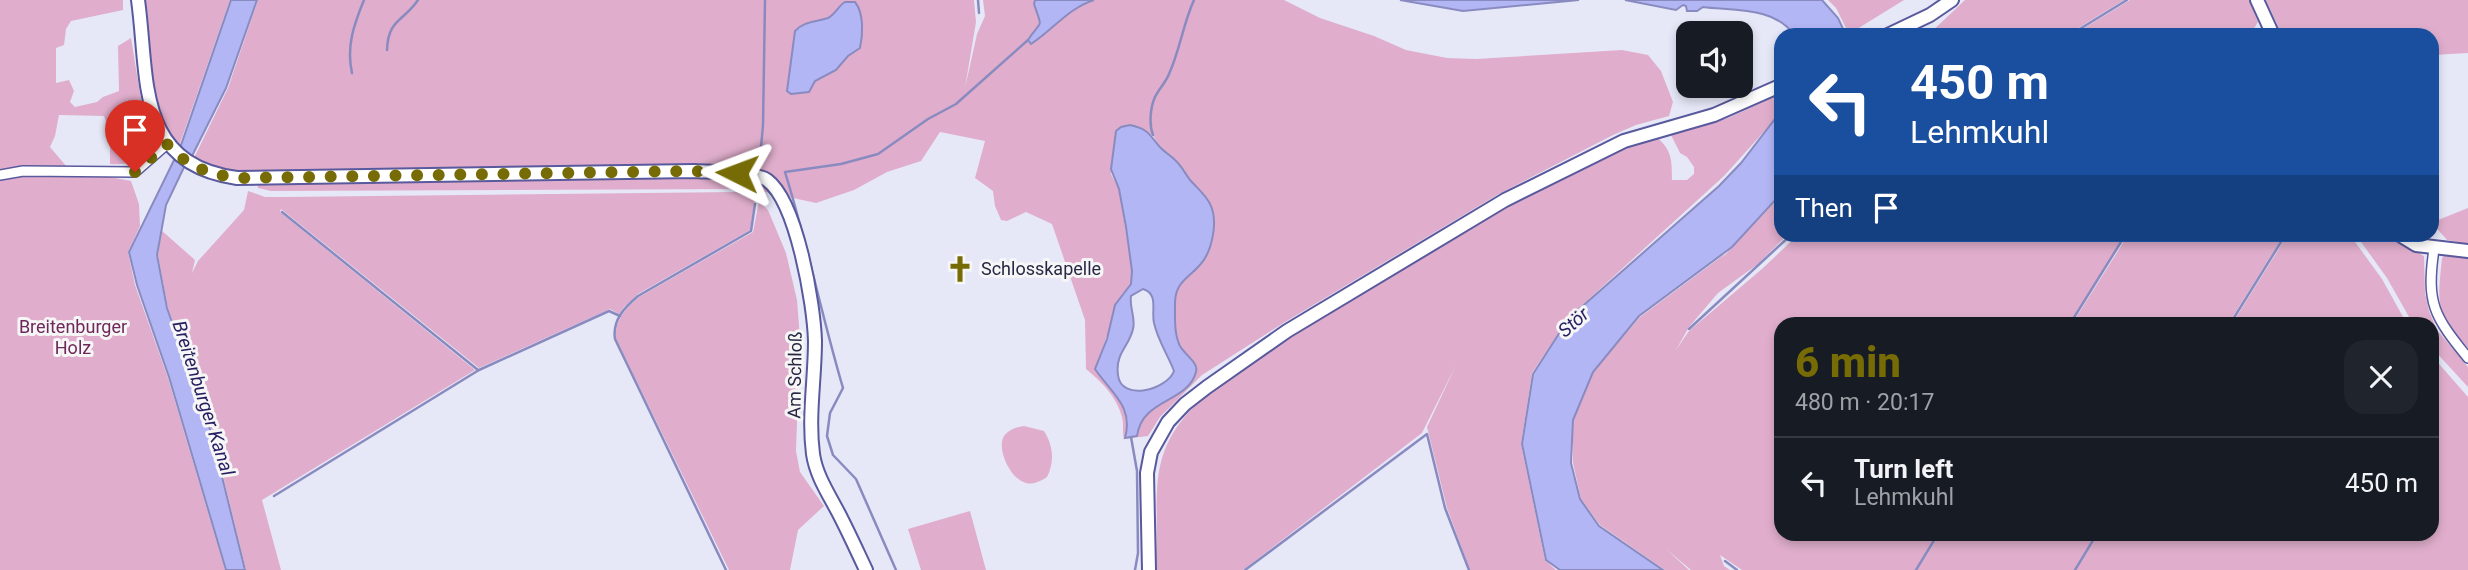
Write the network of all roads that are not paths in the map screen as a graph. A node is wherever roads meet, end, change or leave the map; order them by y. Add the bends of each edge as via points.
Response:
1 (138, 0) edge
2 (1952, 0) edge
3 (2258, 0) edge
4 (1903, 28) edge
5 (2270, 28) edge
6 (1774, 88) edge
7 (167, 144) junction
8 (0, 175) edge
9 (2410, 242) edge
10 (2437, 249) junction
11 (2468, 251) edge
12 (2437, 317) edge
13 (2439, 322) edge
14 (2468, 358) edge
15 (866, 570) edge
16 (1149, 570) edge

1 - 7 street via 149,97
2 - 4 street
3 - 5 street
6 - 16 street via 1714,115 1624,141 1505,200 1250,356 1185,404 1162,429 1151,452 1147,473
7 - 8 street via 135,172
7 - 15 street, Am Schloß via 194,167 237,178 694,171 766,178 787,209 809,286 815,341 811,394 817,472
9 - 10 street
10 - 11 street
10 - 12 street via 2432,293
13 - 14 street

